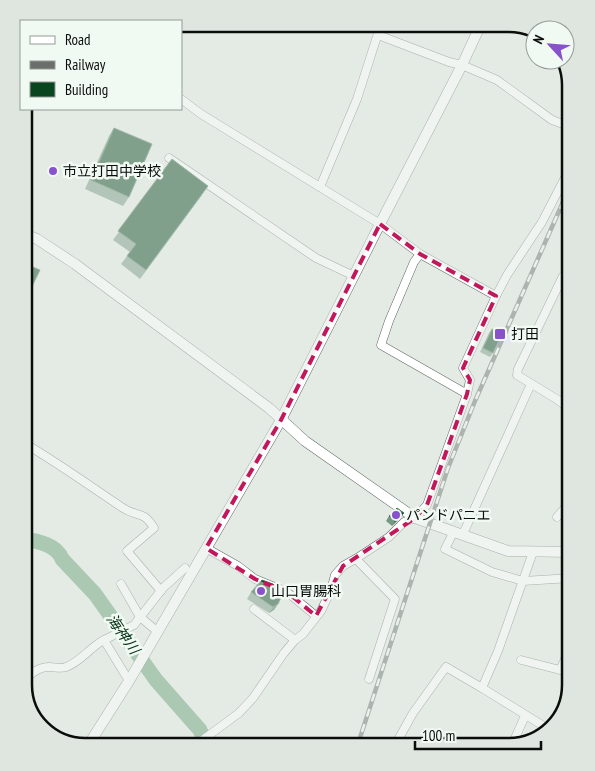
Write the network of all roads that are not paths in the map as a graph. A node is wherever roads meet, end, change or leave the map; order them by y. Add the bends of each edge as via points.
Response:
1 (476, 33) edge
2 (378, 34) joint
3 (462, 65) junction
4 (182, 100) edge
5 (562, 124) edge
6 (169, 158) dead end
7 (562, 183) edge
8 (320, 187) junction
9 (380, 224) junction
10 (33, 237) edge
11 (420, 254) junction
12 (354, 276) junction
13 (562, 278) edge
14 (496, 296) junction
15 (531, 384) junction
16 (467, 394) junction
17 (562, 403) edge
18 (281, 420) junction
19 (32, 448) edge
20 (562, 511) edge
21 (557, 517) dead end
22 (415, 518) junction
23 (459, 533) junction
24 (206, 548) junction
25 (533, 552) junction
26 (562, 552) edge
27 (356, 559) junction
28 (185, 568) dead end
29 (562, 578) edge
30 (523, 580) junction
31 (121, 584) dead end
32 (160, 591) junction
33 (254, 609) dead end
34 (316, 616) junction
35 (140, 617) junction
36 (158, 632) junction
37 (104, 640) junction
38 (295, 640) junction
39 (521, 660) dead end
40 (562, 667) edge
41 (32, 673) edge
42 (131, 678) junction
43 (369, 680) dead end
44 (482, 688) junction
45 (525, 716) junction
46 (543, 726) edge
47 (93, 738) edge
48 (207, 738) edge
49 (399, 738) edge
50 (515, 738) edge

1 - 3 street
2 - 3 street
2 - 8 street via 357,99
3 - 5 street via 497,80 552,120
3 - 9 street
4 - 8 street
6 - 12 street via 316,258
7 - 14 street
8 - 9 street
9 - 11 street
9 - 12 street
10 - 18 street via 75,264
11 - 14 street
11 - 16 street via 381,345
12 - 18 street
13 - 15 street via 518,369 517,376
14 - 16 street via 464,368 470,380
15 - 17 street
15 - 23 street
16 - 22 street via 427,505
18 - 22 street
18 - 24 street
19 - 32 street via 126,510 147,517 154,528 127,551
20 - 21 street
22 - 23 street
22 - 27 street via 404,522
23 - 25 street via 508,551
23 - 30 street via 444,549 492,572
24 - 34 street via 255,579 287,592
24 - 36 street
25 - 26 street
25 - 30 street
27 - 34 street via 335,575 331,590
27 - 43 street via 395,599
28 - 32 street
29 - 30 street
30 - 44 street
31 - 35 street
32 - 35 street
33 - 38 street
34 - 38 street
35 - 36 street
35 - 37 street via 134,624
36 - 42 street
37 - 41 street via 64,668 39,668
37 - 42 street
38 - 48 street via 253,698
39 - 40 street via 560,670
42 - 47 street
44 - 45 street
44 - 49 street via 446,667
45 - 46 street
45 - 50 street

